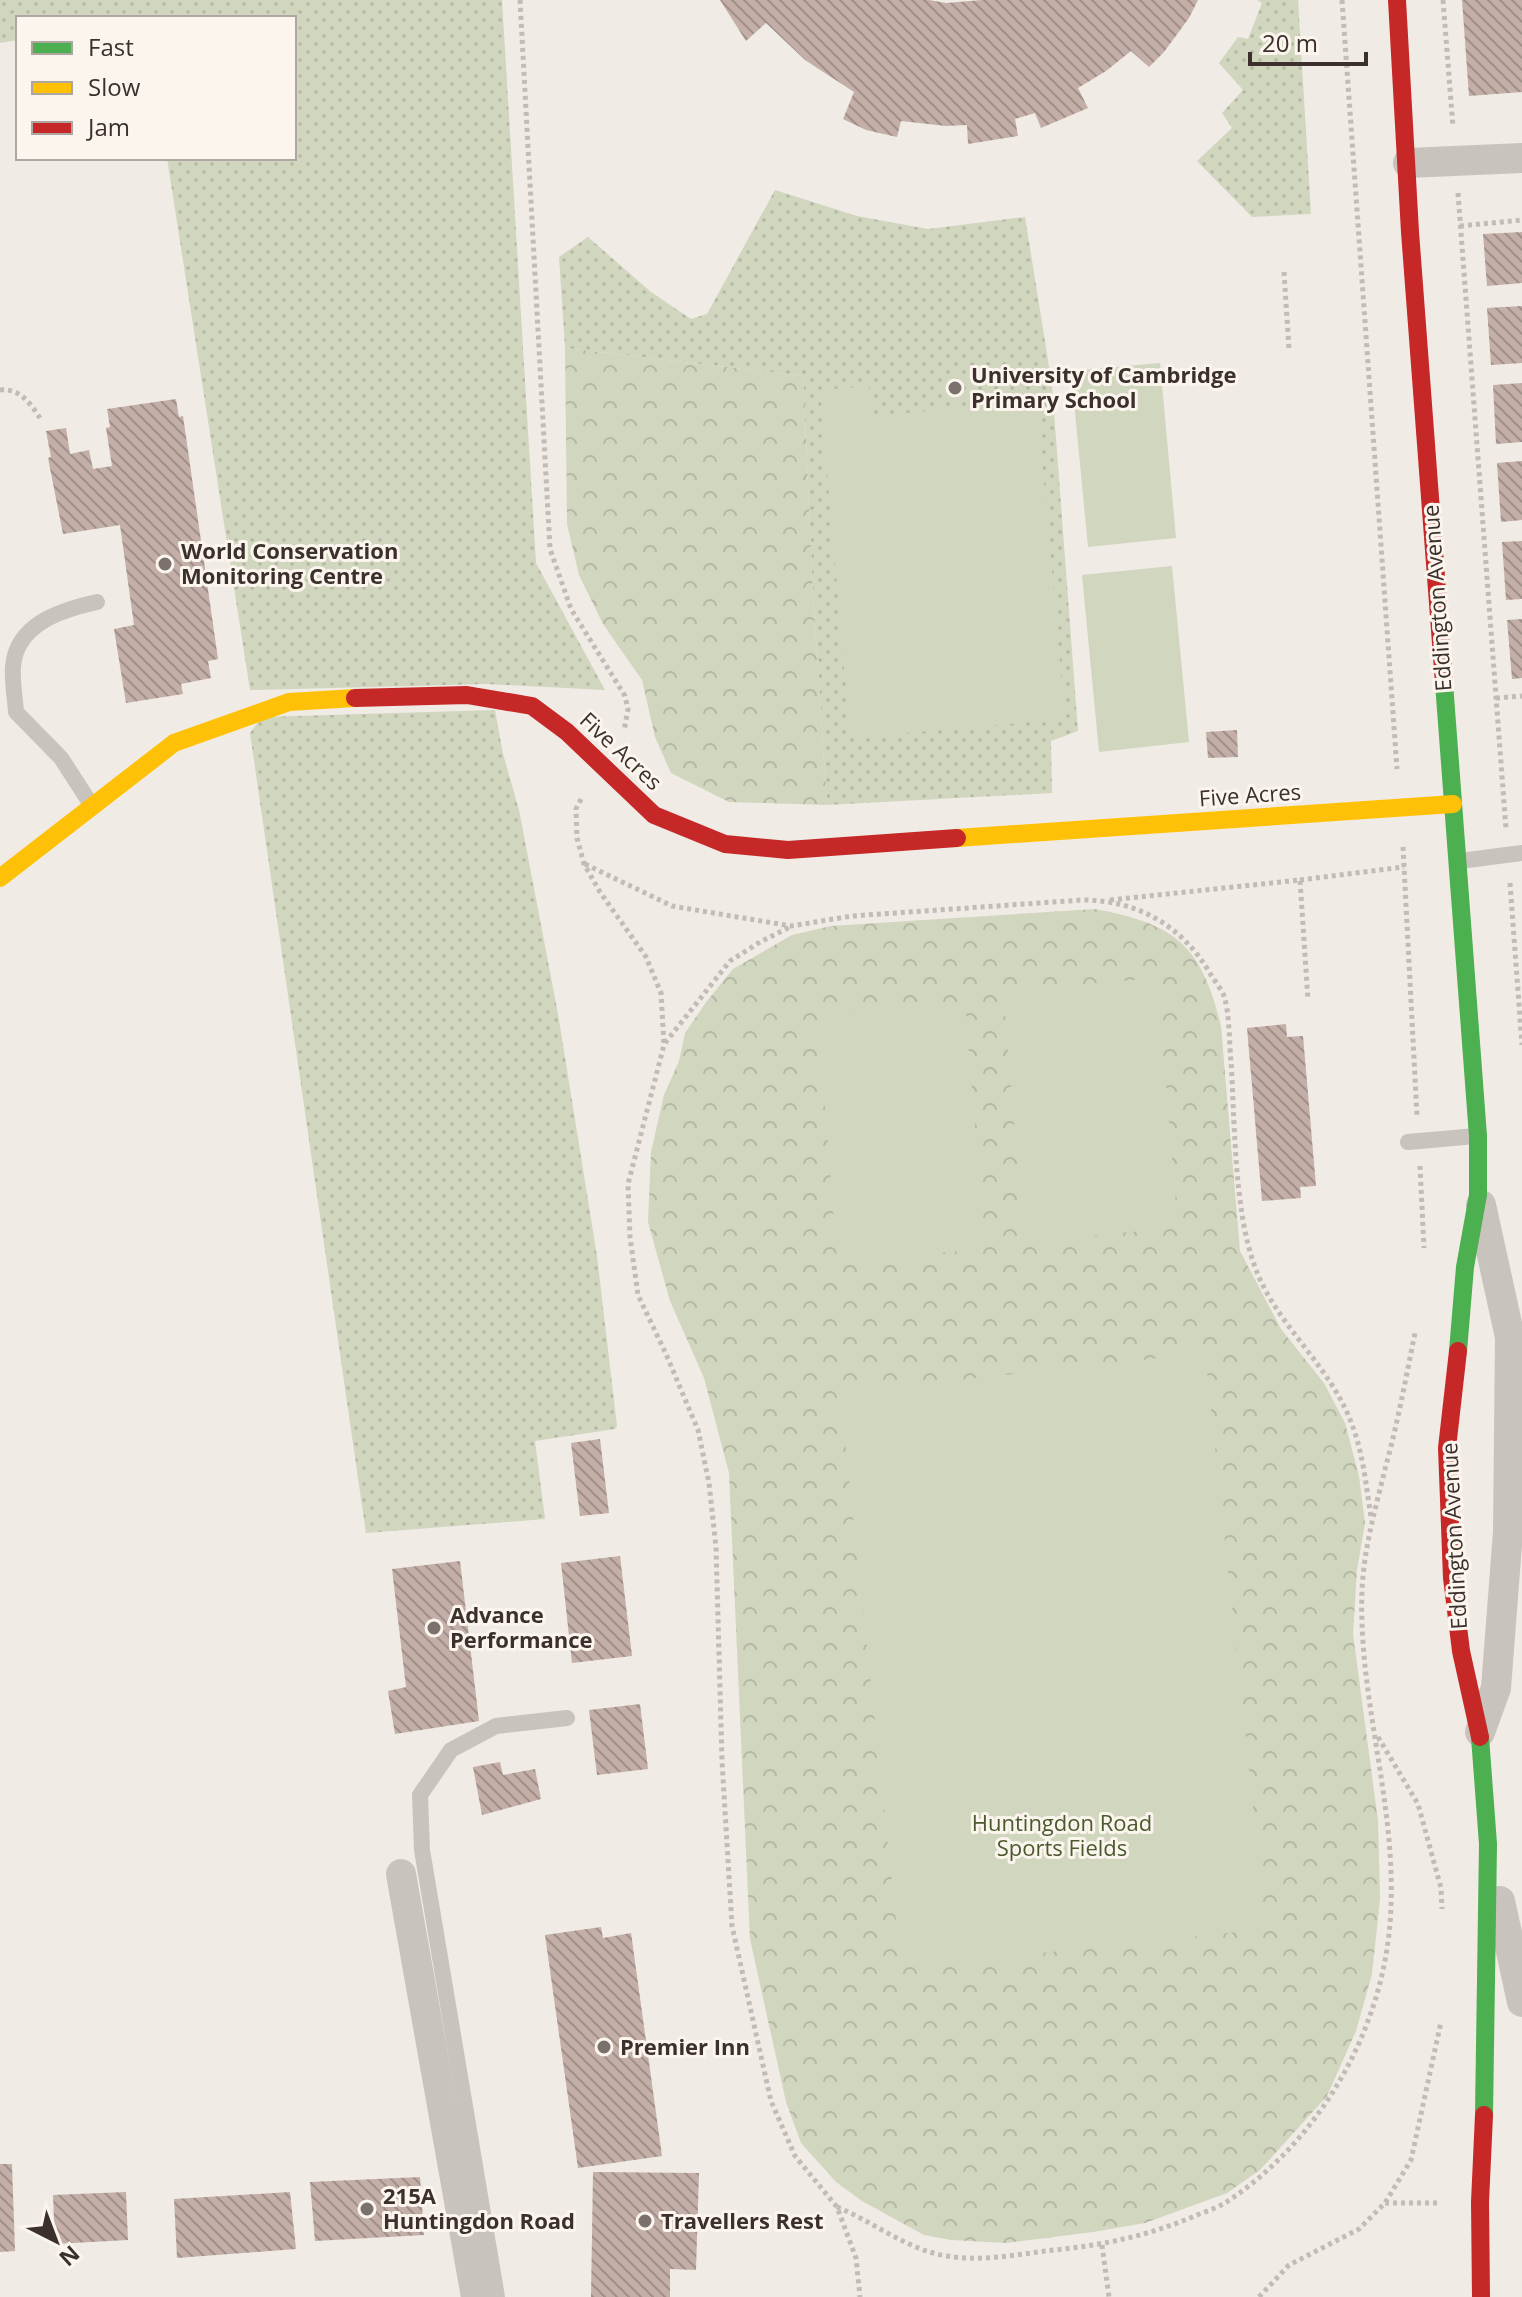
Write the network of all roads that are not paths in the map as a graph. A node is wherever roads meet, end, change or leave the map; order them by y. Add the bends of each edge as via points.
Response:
1 (1397, 0) edge
2 (1522, 158) edge
3 (1408, 163) junction
4 (97, 602) dead end
5 (1453, 804) junction
6 (92, 806) junction
7 (1515, 854) edge
8 (1457, 861) junction
9 (0, 878) edge
10 (1478, 1136) junction
11 (1413, 1141) road end
12 (1478, 1195) junction
13 (567, 1718) dead end
14 (1480, 1732) junction
15 (1488, 1844) junction
16 (401, 1874) dead end
17 (1522, 2002) edge
18 (476, 2297) edge
19 (497, 2297) edge
20 (1481, 2297) edge

1 - 3 street, Eddington Avenue
2 - 3 street
3 - 5 street, Eddington Avenue
4 - 6 lane via 67,609 27,631 13,664 16,712 61,758
5 - 6 street, Five Acres via 788,850 725,844 654,815 532,706 467,695 289,702 174,743
5 - 8 street, Eddington Avenue
6 - 9 street, Five Acres
7 - 8 lane
8 - 10 street, Eddington Avenue
10 - 11 lane
10 - 12 street, Eddington Avenue
12 - 14 street, Eddington Avenue via 1465,1267 1447,1448 1452,1578 1461,1651
12 - 14 street, Eddington Avenue via 1510,1337 1508,1532 1496,1688
13 - 19 lane via 496,1726 451,1750 420,1795 422,1850
14 - 15 street, Eddington Avenue
15 - 17 street, Eddington Avenue
15 - 20 street, Eddington Avenue
16 - 18 street

